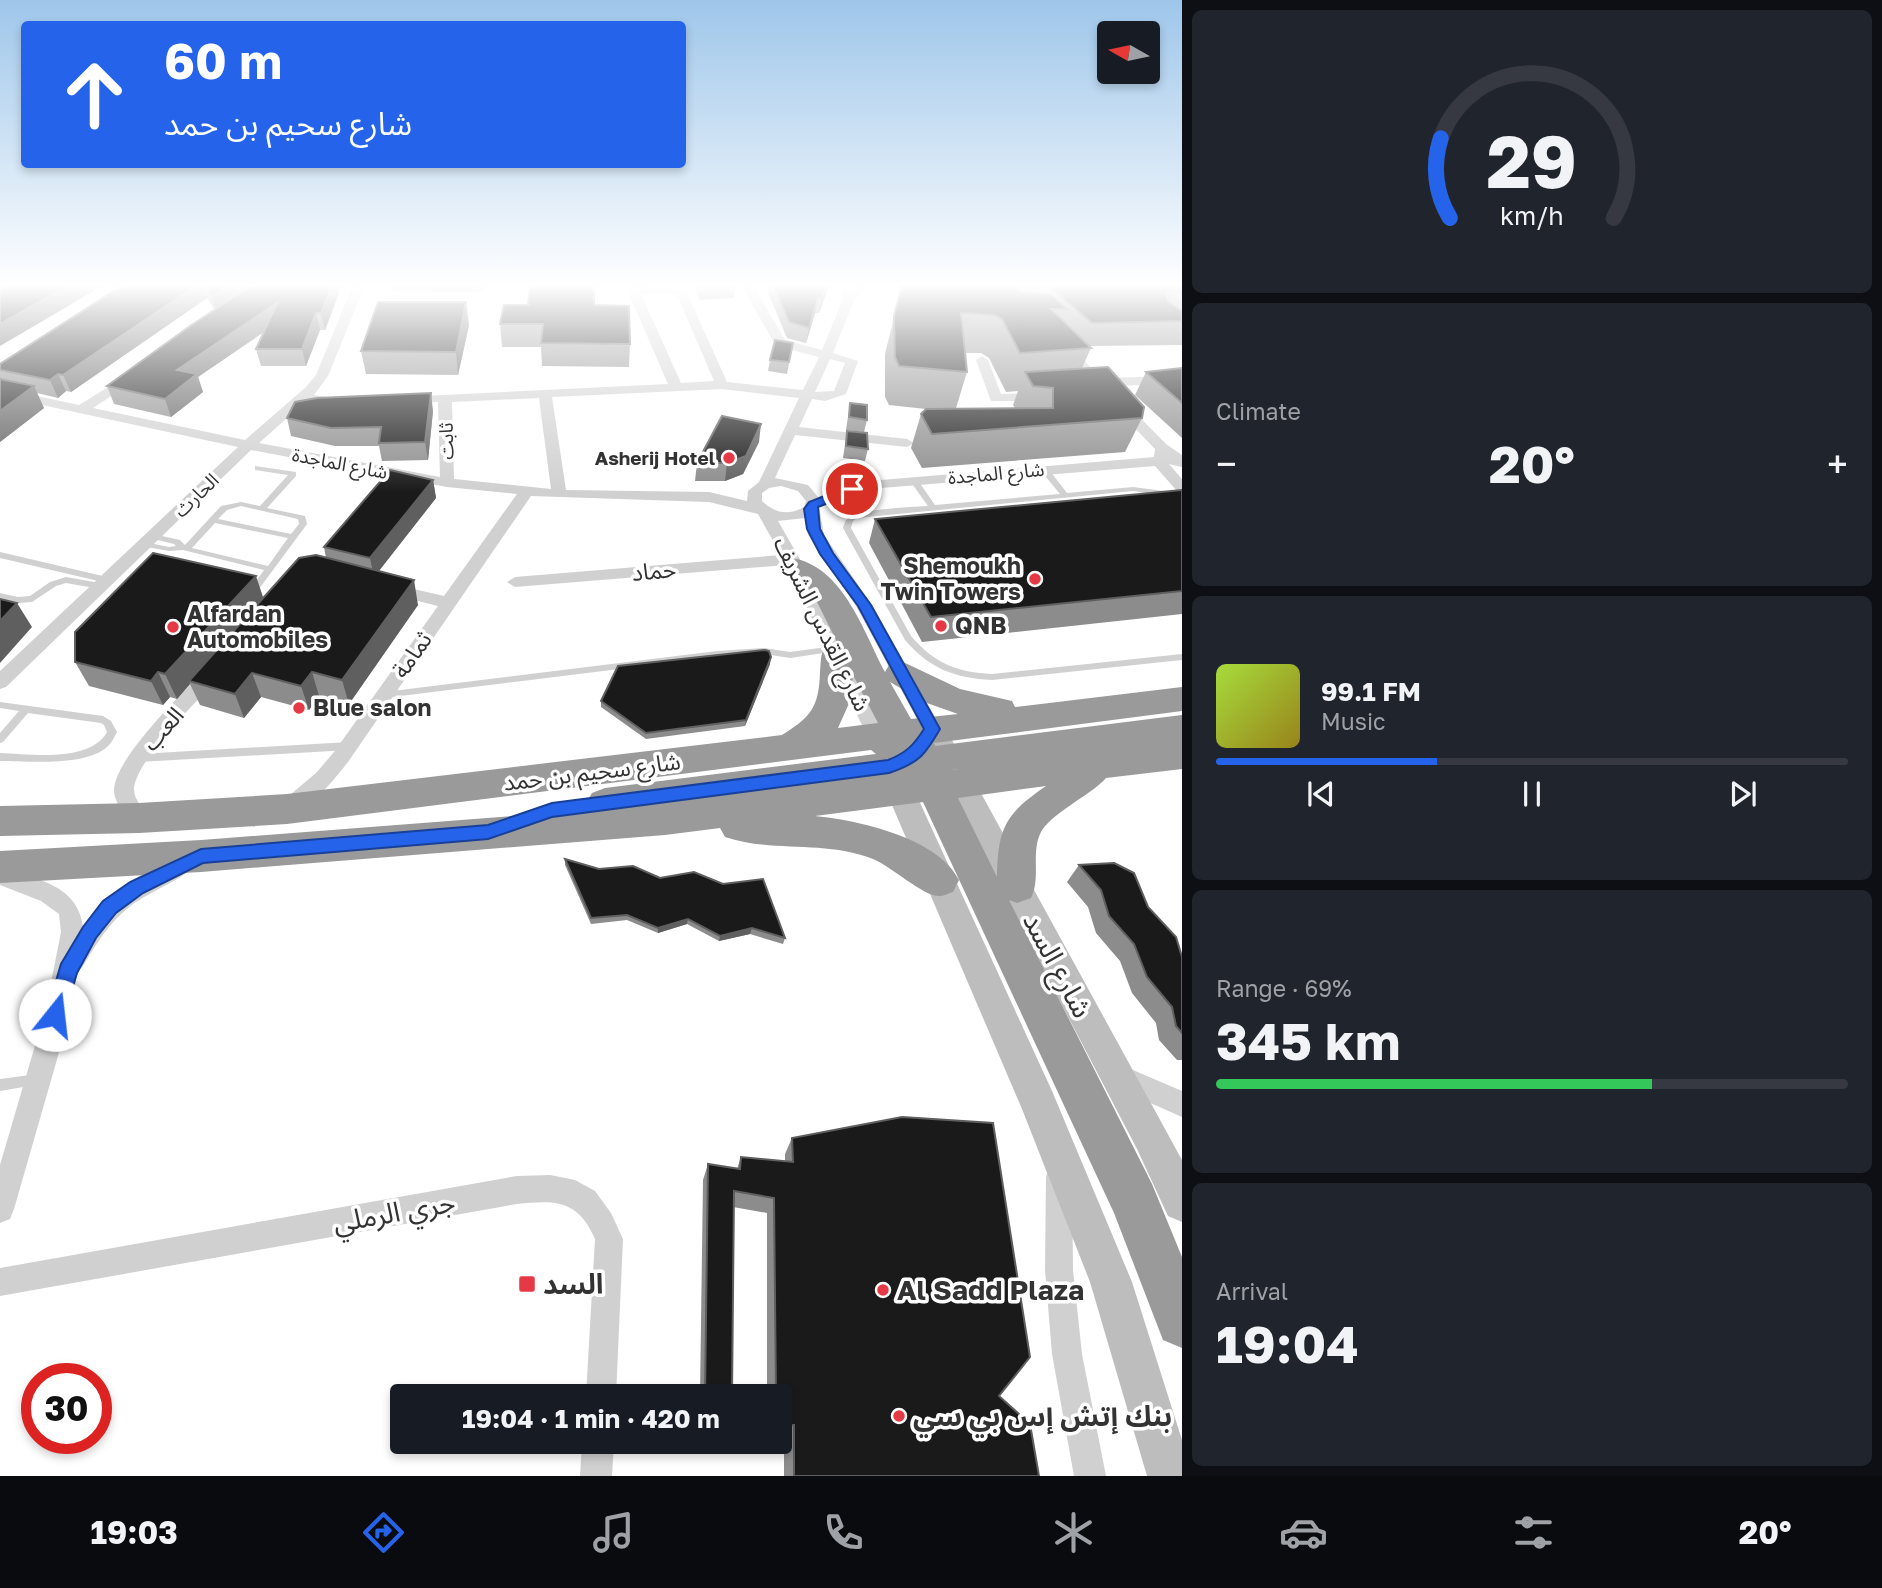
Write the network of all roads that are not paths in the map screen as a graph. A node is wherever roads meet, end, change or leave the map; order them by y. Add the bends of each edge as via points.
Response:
1 (827, 353) edge
2 (331, 354) edge
3 (662, 354) edge
4 (709, 354) edge
5 (830, 354) edge
6 (1071, 354) edge
7 (982, 360) dead end
8 (146, 366) edge
9 (1182, 380) edge
10 (722, 385) junction
11 (676, 386) junction
12 (1105, 387) junction
13 (0, 392) edge
14 (1083, 393) edge
15 (545, 394) junction
16 (808, 395) junction
17 (1057, 395) edge
18 (304, 397) junction
19 (445, 399) junction
20 (392, 401) edge
21 (348, 402) edge
22 (82, 409) junction
23 (791, 430) junction
24 (907, 443) dead end
25 (248, 445) junction
26 (1161, 454) junction
27 (780, 457) junction
28 (1181, 461) edge
29 (258, 468) dead end
30 (1044, 469) junction
31 (914, 481) junction
32 (447, 483) junction
33 (793, 484) junction
34 (761, 486) junction
35 (1182, 488) edge
36 (526, 492) junction
37 (559, 494) junction
38 (1064, 494) junction
39 (685, 495) junction
40 (812, 507) junction
41 (933, 507) junction
42 (263, 508) junction
43 (763, 511) junction
44 (1182, 511) edge
45 (213, 520) junction
46 (293, 537) junction
47 (149, 540) junction
48 (185, 548) junction
49 (0, 555) edge
50 (795, 564) junction
51 (270, 569) junction
52 (515, 582) dead end
53 (104, 583) junction
54 (369, 583) edge
55 (253, 591) edge
56 (0, 596) edge
57 (449, 603) junction
58 (836, 651) junction
59 (1182, 657) edge
60 (219, 665) edge
61 (901, 673) junction
62 (0, 682) edge
63 (384, 695) junction
64 (1182, 699) edge
65 (0, 705) edge
66 (26, 709) junction
67 (1041, 715) junction
68 (1182, 728) edge
69 (0, 739) edge
70 (349, 746) junction
71 (788, 748) junction
72 (1182, 755) edge
73 (0, 757) edge
74 (138, 758) junction
75 (918, 761) junction
76 (1096, 767) junction
77 (287, 809) junction
78 (139, 818) junction
79 (665, 820) junction
80 (0, 821) edge
81 (488, 832) junction
82 (201, 856) junction
83 (0, 867) edge
84 (0, 876) edge
85 (939, 880) junction
86 (1017, 887) junction
87 (68, 971) junction
88 (37, 1080) junction
89 (0, 1085) edge
90 (1113, 1097) junction
91 (1182, 1104) edge
92 (1059, 1155) junction
93 (1182, 1202) edge
94 (0, 1209) edge
95 (0, 1282) edge
96 (1182, 1321) edge
97 (602, 1384) edge
98 (597, 1454) edge
99 (596, 1476) edge
100 (1090, 1476) edge
101 (1170, 1476) edge

1 - 16 street
2 - 18 street, الحارث via 322,376
3 - 11 street
4 - 10 street
5 - 16 street via 852,361 842,391 830,397
6 - 12 street
7 - 17 street via 996,398
8 - 22 street
9 - 12 street
10 - 11 street
10 - 16 street
11 - 15 street
12 - 14 street
12 - 26 street
13 - 22 street, شارع الماجدة
15 - 19 street
15 - 37 street
16 - 23 street
18 - 21 street
18 - 25 street, الحارث
19 - 20 street
19 - 32 street, ثابت
22 - 25 street, شارع الماجدة
23 - 24 street
23 - 27 street
25 - 32 street, شارع الماجدة
25 - 47 street, الحارث
26 - 28 street, شارع الماجدة
26 - 30 street, شارع الماجدة
26 - 35 street via 1168,474
27 - 33 street
27 - 34 street
29 - 42 lane via 293,474
30 - 31 street, شارع الماجدة
30 - 38 lane
31 - 40 street, شارع الماجدة via 863,486
31 - 41 lane
32 - 36 street, شارع الماجدة
33 - 34 street, شارع الماجدة
33 - 40 street via 813,497
34 - 39 street, شارع الماجدة
34 - 43 street via 753,498
36 - 37 street, شارع الماجدة
36 - 57 street, ثمامة
37 - 39 street, شارع الماجدة
38 - 41 lane
38 - 44 lane via 1152,490
39 - 43 street, شارع الماجدة via 731,500
40 - 43 street, شارع الماجدة via 790,517
40 - 61 street, شارع القدس الشريف via 816,535 864,605
41 - 59 lane via 853,516 847,527 908,638 920,654 943,669 992,677
42 - 45 lane via 232,504
42 - 46 lane via 302,517 303,524
43 - 50 street, شارع القدس الشريف
45 - 46 lane
45 - 48 lane
46 - 51 lane
47 - 48 lane via 169,550
47 - 53 street, الحارث
48 - 51 lane
49 - 53 lane
50 - 52 street, حماد
50 - 58 street, شارع القدس الشريف
50 - 75 highway via 826,590
51 - 55 lane
53 - 56 lane via 66,580 27,600
53 - 62 street, الحارث
54 - 57 street
57 - 63 street, ثمامة
58 - 63 lane via 717,654
58 - 71 highway via 831,712 815,732
58 - 75 street, شارع القدس الشريف
60 - 74 street, العب
61 - 67 highway via 949,700
61 - 75 street, شارع القدس الشريف
63 - 70 street, ثمامة
64 - 67 highway, شارع سحيم بن حمد
65 - 66 lane
66 - 69 lane
66 - 73 lane via 103,720 111,727 111,738 86,755
67 - 75 highway, شارع سحيم بن حمد
68 - 75 highway
70 - 74 lane
70 - 77 street, ثمامة via 323,779
71 - 75 highway, شارع سحيم بن حمد
71 - 77 highway, شارع سحيم بن حمد
72 - 76 highway, شارع سحيم بن حمد
74 - 78 street, العب via 124,790
75 - 76 highway, شارع سحيم بن حمد
75 - 79 highway, شارع سحيم بن حمد
75 - 81 highway via 581,805
75 - 85 main road
75 - 86 main road, شارع السد
75 - 90 highway
76 - 86 highway via 1023,826 1017,851
77 - 78 highway, شارع سحيم بن حمد
78 - 80 highway, شارع سحيم بن حمد
79 - 81 highway, شارع سحيم بن حمد
79 - 85 highway via 862,840 899,853
81 - 82 highway, شارع سحيم بن حمد
82 - 83 highway, شارع سحيم بن حمد
82 - 87 street via 137,887 110,907
84 - 87 street via 65,905 73,922
85 - 92 main road
86 - 90 main road, شارع السد
87 - 88 street
88 - 89 lane
88 - 94 street
90 - 91 street
90 - 93 main road, شارع السد
90 - 96 highway via 1134,1202
92 - 100 street via 1060,1282 1067,1354
92 - 101 main road via 1111,1282
95 - 97 street, جري الرملي via 517,1190 567,1189 586,1200 600,1216 609,1240
98 - 99 street

